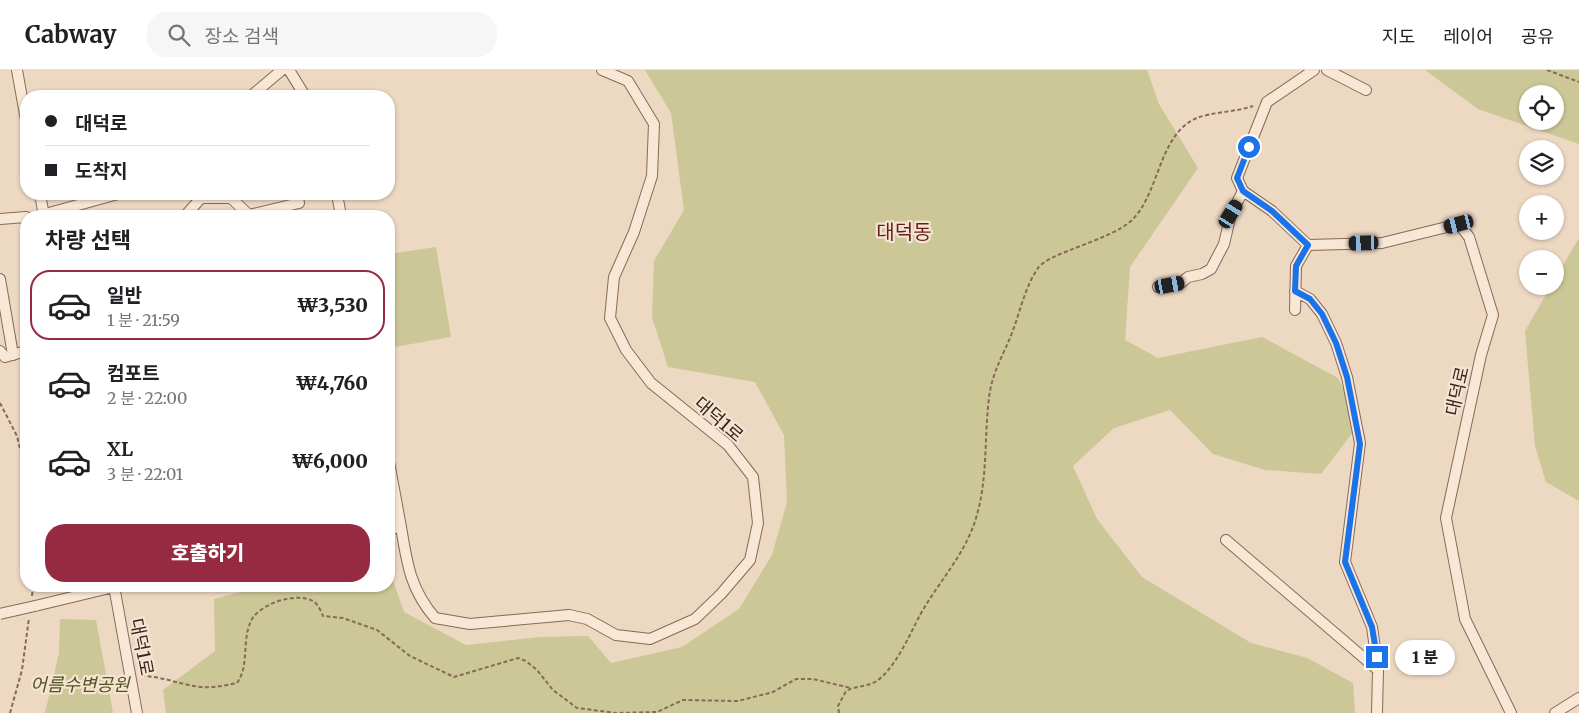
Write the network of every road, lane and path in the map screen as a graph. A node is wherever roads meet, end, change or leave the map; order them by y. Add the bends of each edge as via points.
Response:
1 (17, 70) edge
2 (282, 70) edge
3 (289, 70) edge
4 (602, 70) edge
5 (1314, 70) edge
6 (1327, 70) edge
7 (1547, 70) edge
8 (1579, 82) edge
9 (21, 90) edge
10 (258, 90) edge
11 (301, 90) edge
12 (1366, 90) dead end
13 (1267, 102) junction
14 (1243, 191) junction
15 (98, 200) edge
16 (233, 200) edge
17 (299, 200) edge
18 (64, 210) edge
19 (244, 210) edge
20 (270, 210) edge
21 (20, 217) edge
22 (0, 219) edge
23 (1308, 245) junction
24 (0, 279) edge
25 (1158, 287) dead end
26 (1295, 291) junction
27 (1294, 310) dead end
28 (0, 352) edge
29 (20, 353) edge
30 (13, 355) junction
31 (0, 403) edge
32 (20, 448) edge
33 (395, 494) edge
34 (401, 527) junction
35 (395, 528) edge
36 (1226, 540) dead end
37 (33, 592) edge
38 (92, 592) edge
39 (115, 592) edge
40 (32, 608) junction
41 (0, 614) edge
42 (1378, 670) junction
43 (131, 676) junction
44 (851, 688) junction
45 (1579, 698) edge
46 (10, 713) edge
47 (138, 713) edge
48 (839, 713) edge
49 (1377, 713) edge
50 (1511, 713) edge
51 (1554, 713) edge

1 - 9 street
2 - 10 street
3 - 11 street
4 - 34 street, 대덕1로 via 628,81 654,124 652,176 634,232 614,277 610,318 626,350 651,383 728,445 753,477 758,523 750,560 695,619 650,639 616,634 569,615 470,624 435,618 421,602 407,569
5 - 13 street
6 - 12 street
7 - 8 path
13 - 14 street via 1237,178
13 - 44 path via 1240,111 1196,118 1182,129 1167,150 1145,203 1131,221 1109,235 1039,266 995,369 989,398 986,464 977,516 967,544 932,593 886,672 875,683
14 - 23 street via 1272,211
14 - 25 street via 1231,214 1224,244 1211,269 1181,283
15 - 18 street
16 - 19 street
17 - 20 street via 299,203
21 - 22 street
23 - 26 street via 1296,266
23 - 50 street, 대덕로 via 1382,243 1459,224 1469,237 1493,315 1446,518 1466,619
24 - 30 street
26 - 27 street
26 - 42 street via 1310,299 1322,314 1347,377 1360,444 1345,562 1372,627
28 - 30 street via 5,356
29 - 30 street
31 - 32 path
33 - 34 street, 대덕1로
34 - 35 street
36 - 42 street
37 - 40 path
38 - 40 street
39 - 43 street, 대덕1로
40 - 41 street, bridge
40 - 46 path via 22,670
42 - 49 street
43 - 44 path via 153,676 212,688 237,683 243,675 246,640 252,619 263,609 299,598 317,604 323,616 342,618 377,630 410,656 454,677 518,658 526,661 553,690 576,708 616,713 657,712 683,700 738,701 761,696 796,679 812,679
43 - 47 street, 대덕1로
44 - 48 path via 841,698
45 - 51 street

